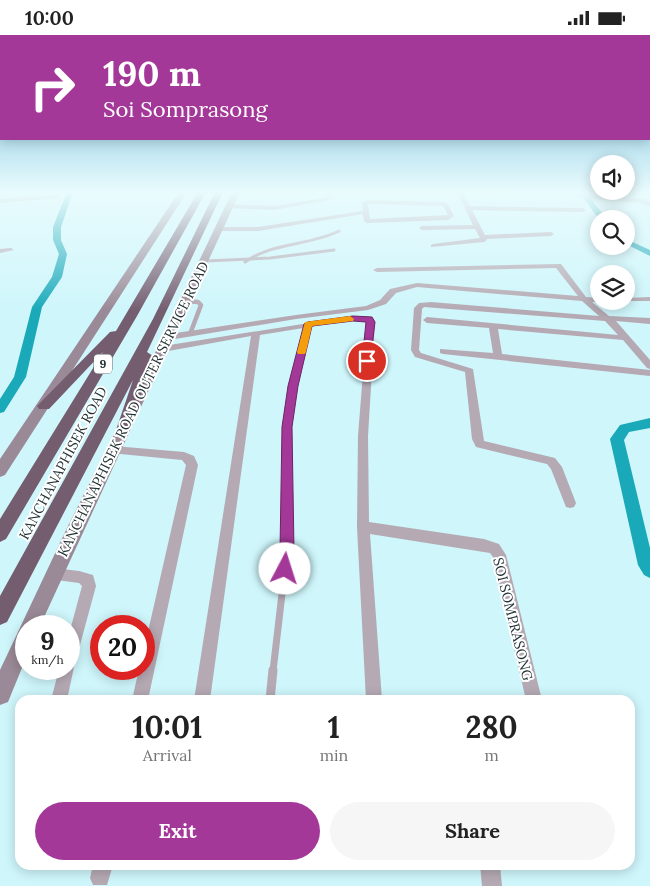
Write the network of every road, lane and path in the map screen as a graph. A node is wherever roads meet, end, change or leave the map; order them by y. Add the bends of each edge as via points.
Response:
1 (157, 232) edge
2 (179, 232) edge
3 (200, 232) edge
4 (219, 232) edge
5 (337, 232) edge
6 (480, 232) edge
7 (552, 234) dead end
8 (483, 237) junction
9 (433, 246) dead end
10 (11, 250) dead end
11 (334, 250) dead end
12 (0, 251) edge
13 (205, 261) junction
14 (245, 262) junction
15 (414, 269) junction
16 (377, 270) dead end
17 (416, 285) junction
18 (646, 299) edge
19 (585, 300) junction
20 (590, 300) edge
21 (186, 301) junction
22 (650, 306) edge
23 (131, 316) junction
24 (608, 318) junction
25 (159, 319) junction
26 (427, 320) dead end
27 (650, 321) edge
28 (308, 324) junction
29 (493, 326) junction
30 (256, 333) junction
31 (190, 334) junction
32 (627, 338) junction
33 (166, 343) junction
34 (443, 351) dead end
35 (498, 357) junction
36 (650, 366) edge
37 (650, 373) edge
38 (44, 405) junction
39 (123, 430) junction
40 (114, 450) junction
41 (0, 471) edge
42 (570, 503) dead end
43 (363, 527) junction
44 (0, 534) edge
45 (54, 574) junction
46 (0, 615) edge
47 (35, 615) edge
48 (80, 620) edge
49 (15, 660) edge
50 (64, 680) edge
51 (0, 694) edge
52 (59, 695) edge
53 (141, 695) edge
54 (203, 695) edge
55 (271, 695) edge
56 (374, 695) edge
57 (533, 695) edge
58 (490, 870) edge
59 (492, 886) edge

1 - 38 main road
2 - 23 highway, KANCHANAPHISEK ROAD / 9
3 - 25 highway, KANCHANAPHISEK ROAD / 9
4 - 13 main road, KANCHANAPHISEK ROAD OUTER SERVICE ROAD
5 - 14 lane via 322,239 260,251
6 - 8 street
7 - 8 street
8 - 9 street via 482,241
10 - 12 street
11 - 14 lane
13 - 14 lane
13 - 21 main road, KANCHANAPHISEK ROAD OUTER SERVICE ROAD
15 - 16 street
15 - 17 street
15 - 19 street via 558,267
17 - 19 street
17 - 31 street via 393,291 383,302 368,308
18 - 22 street
19 - 20 street
19 - 24 street
21 - 31 lane via 201,305
21 - 33 main road, KANCHANAPHISEK ROAD OUTER SERVICE ROAD
23 - 38 highway
23 - 44 highway, KANCHANAPHISEK ROAD / 9
24 - 27 street
24 - 32 street
24 - 42 street via 431,304 418,308 415,350 418,355 470,371 480,444 551,461
25 - 39 highway
25 - 46 highway, KANCHANAPHISEK ROAD / 9
26 - 29 street
28 - 30 street
28 - 43 street via 363,318 370,322 363,436
28 - 55 lane via 287,427 287,551
29 - 32 street
29 - 35 street
30 - 33 street
30 - 54 street
31 - 33 street
32 - 36 street
33 - 39 main road, KANCHANAPHISEK ROAD OUTER SERVICE ROAD
34 - 35 street
35 - 37 street
38 - 41 main road
39 - 40 main road, KANCHANAPHISEK ROAD OUTER SERVICE ROAD
40 - 45 main road, KANCHANAPHISEK ROAD OUTER SERVICE ROAD
40 - 53 street via 184,456 192,465
43 - 56 street
43 - 57 street, SOI SOMPRASONG via 494,548 499,555
45 - 47 main road, KANCHANAPHISEK ROAD OUTER SERVICE ROAD
45 - 48 street via 88,580
49 - 51 main road
50 - 52 street
58 - 59 street

